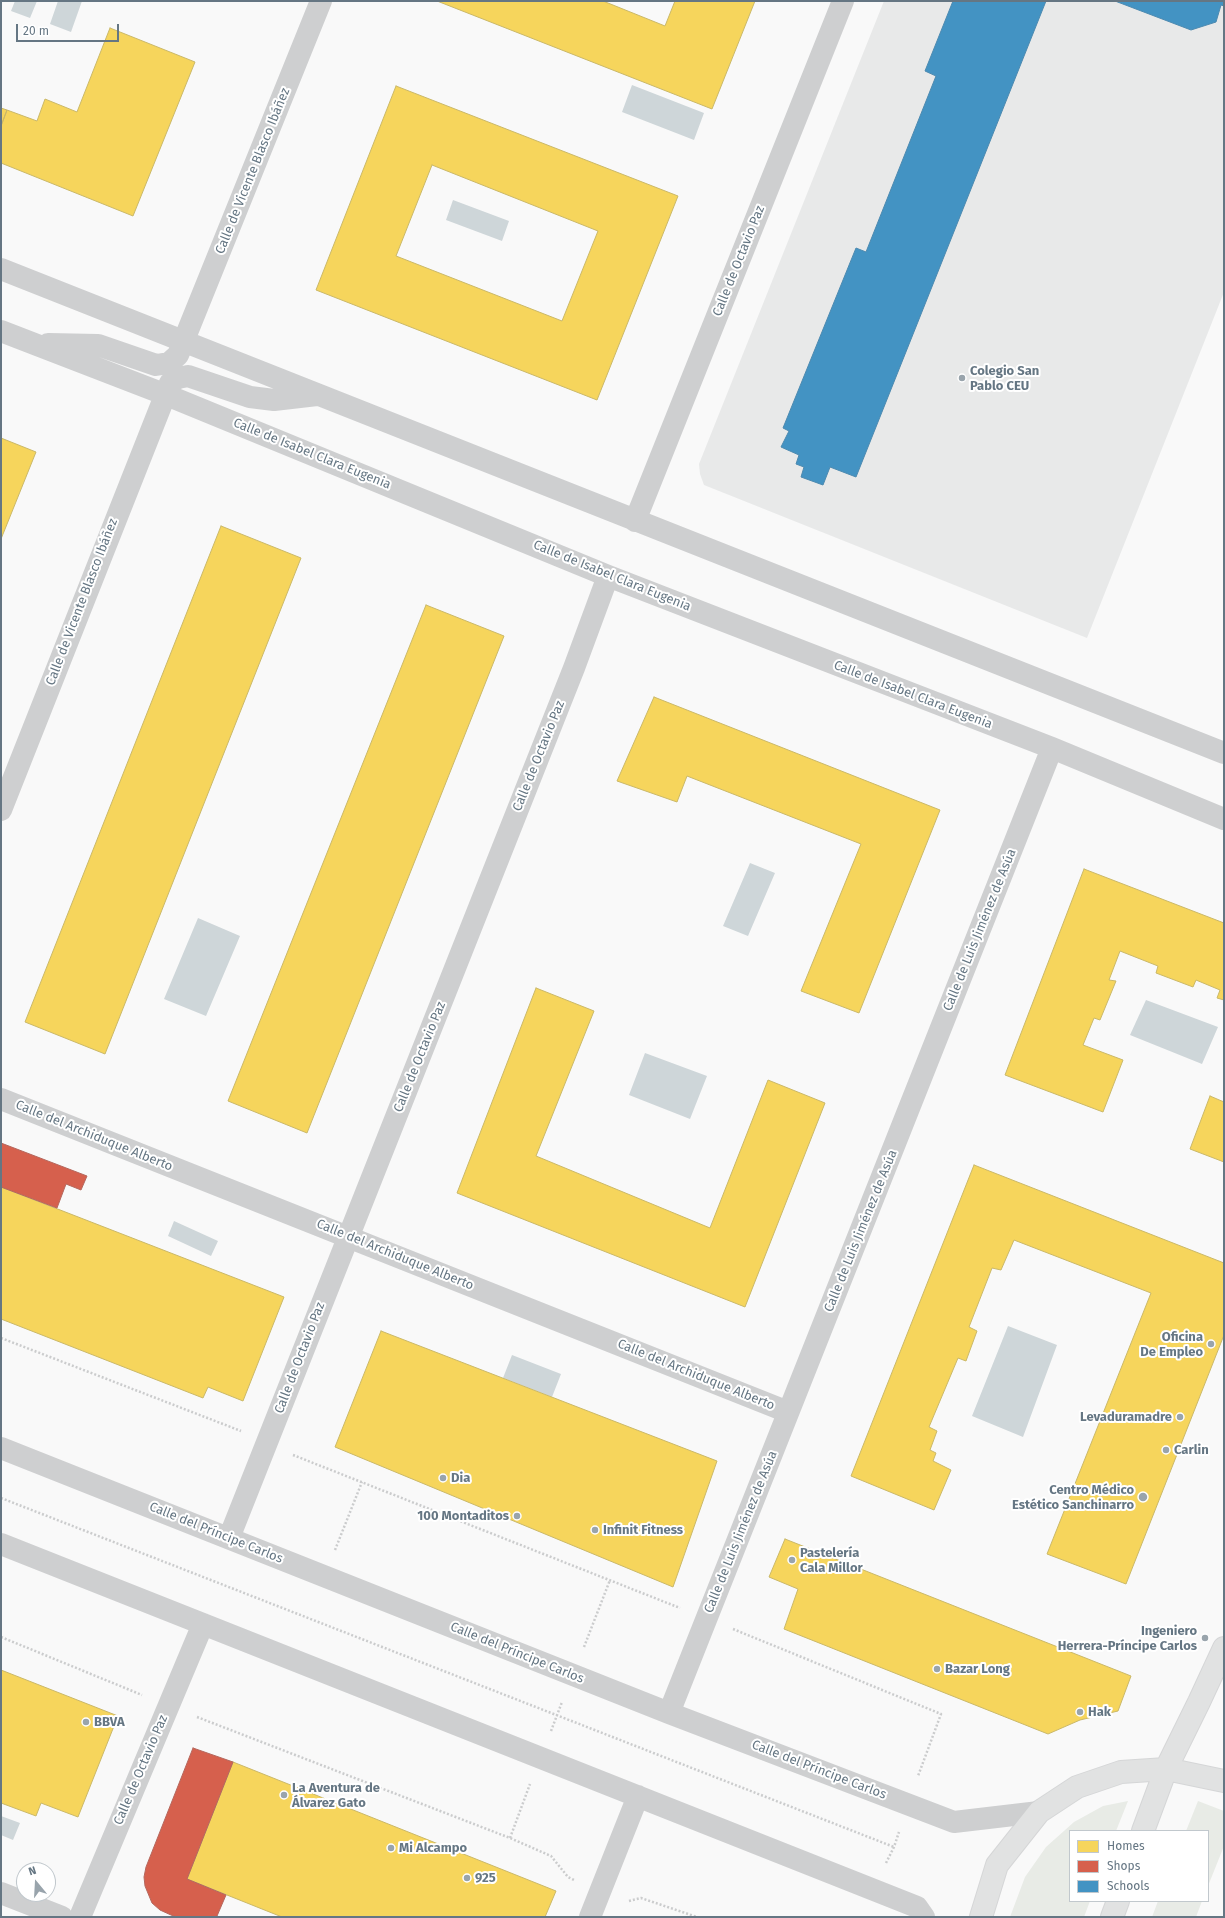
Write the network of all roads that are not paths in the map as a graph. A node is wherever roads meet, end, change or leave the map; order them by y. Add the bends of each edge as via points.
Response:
1 (321, 1) edge
2 (843, 1) edge
3 (1, 269) edge
4 (1, 331) edge
5 (185, 340) junction
6 (40, 346) junction
7 (164, 394) junction
8 (320, 395) junction
9 (635, 521) junction
10 (608, 576) junction
11 (1052, 748) junction
12 (1224, 753) edge
13 (1, 810) edge
14 (1224, 820) edge
15 (1, 1099) edge
16 (348, 1237) junction
17 (788, 1412) junction
18 (1, 1448) edge
19 (229, 1538) junction
20 (1, 1544) edge
21 (202, 1624) junction
22 (1224, 1648) edge
23 (669, 1713) junction
24 (1166, 1769) junction
25 (1224, 1781) edge
26 (638, 1796) junction
27 (1039, 1812) junction
28 (1143, 1830) edge
29 (1, 1893) edge
30 (1118, 1902) edge
31 (62, 1917) edge
32 (80, 1917) edge
33 (590, 1917) edge
34 (924, 1917) edge
35 (981, 1917) edge
36 (1112, 1917) edge

1 - 5 street, Calle de Vicente Blasco Ibáñez
2 - 9 street, Calle de Octavio Paz
3 - 5 street
4 - 6 street, Calle de Isabel Clara Eugenia
5 - 6 street, Calle de Vicente Blasco Ibáñez via 178,355 170,363 156,365 98,345 75,343
5 - 8 street
6 - 7 street, Calle de Isabel Clara Eugenia
7 - 8 street, Calle de Vicente Blasco Ibáñez via 170,383 188,376 250,398 274,400
7 - 10 street, Calle de Isabel Clara Eugenia
7 - 13 street, Calle de Vicente Blasco Ibáñez
8 - 9 street
9 - 12 street
10 - 11 street, Calle de Isabel Clara Eugenia
10 - 16 street, Calle de Octavio Paz via 574,668
11 - 14 street, Calle de Isabel Clara Eugenia
11 - 17 street, Calle de Luis Jiménez de Asúa
15 - 16 street, Calle del Archiduque Alberto
16 - 17 street, Calle del Archiduque Alberto
16 - 19 street, Calle de Octavio Paz
17 - 23 street, Calle de Luis Jiménez de Asúa
18 - 19 street, Calle del Príncipe Carlos
19 - 23 street, Calle del Príncipe Carlos
20 - 21 street
21 - 26 street
21 - 32 street, Calle de Octavio Paz
22 - 24 street
23 - 27 street, Calle del Príncipe Carlos via 954,1822
24 - 25 street
24 - 27 street via 1121,1772 1078,1787
24 - 28 street
26 - 33 street
26 - 34 street via 917,1907
27 - 35 street via 997,1865
29 - 31 street
30 - 36 street

